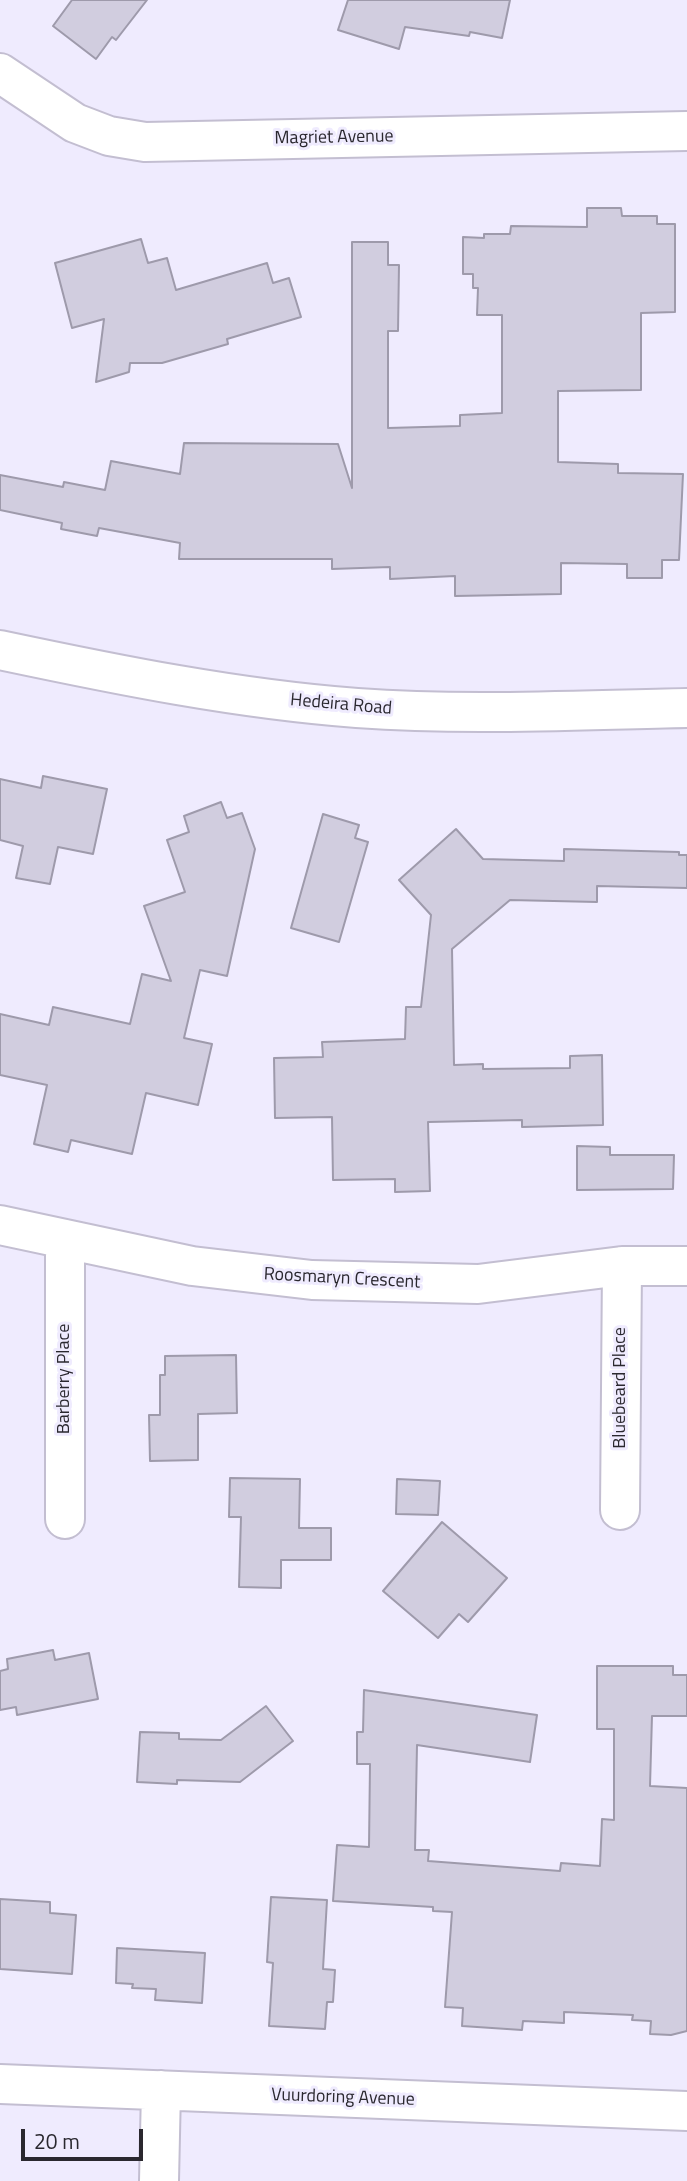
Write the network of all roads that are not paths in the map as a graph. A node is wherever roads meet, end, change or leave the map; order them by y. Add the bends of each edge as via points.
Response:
1 (0, 73) edge
2 (687, 131) edge
3 (0, 650) edge
4 (687, 708) edge
5 (0, 1225) edge
6 (65, 1239) junction
7 (622, 1266) junction
8 (687, 1266) edge
9 (620, 1510) dead end
10 (65, 1519) dead end
11 (0, 2084) edge
12 (161, 2090) junction
13 (687, 2111) edge
14 (159, 2181) edge

1 - 2 street, Magriet Avenue via 75,123 109,136 145,142
3 - 4 street, Hedeira Road via 240,695 356,708 456,712
5 - 6 street, Roosmaryn Crescent
6 - 7 street, Roosmaryn Crescent via 192,1266 312,1280 478,1284
6 - 10 street, Barberry Place
7 - 8 street, Roosmaryn Crescent
7 - 9 street, Bluebeard Place
11 - 12 street, Vuurdoring Avenue
12 - 13 street, Vuurdoring Avenue
12 - 14 street

